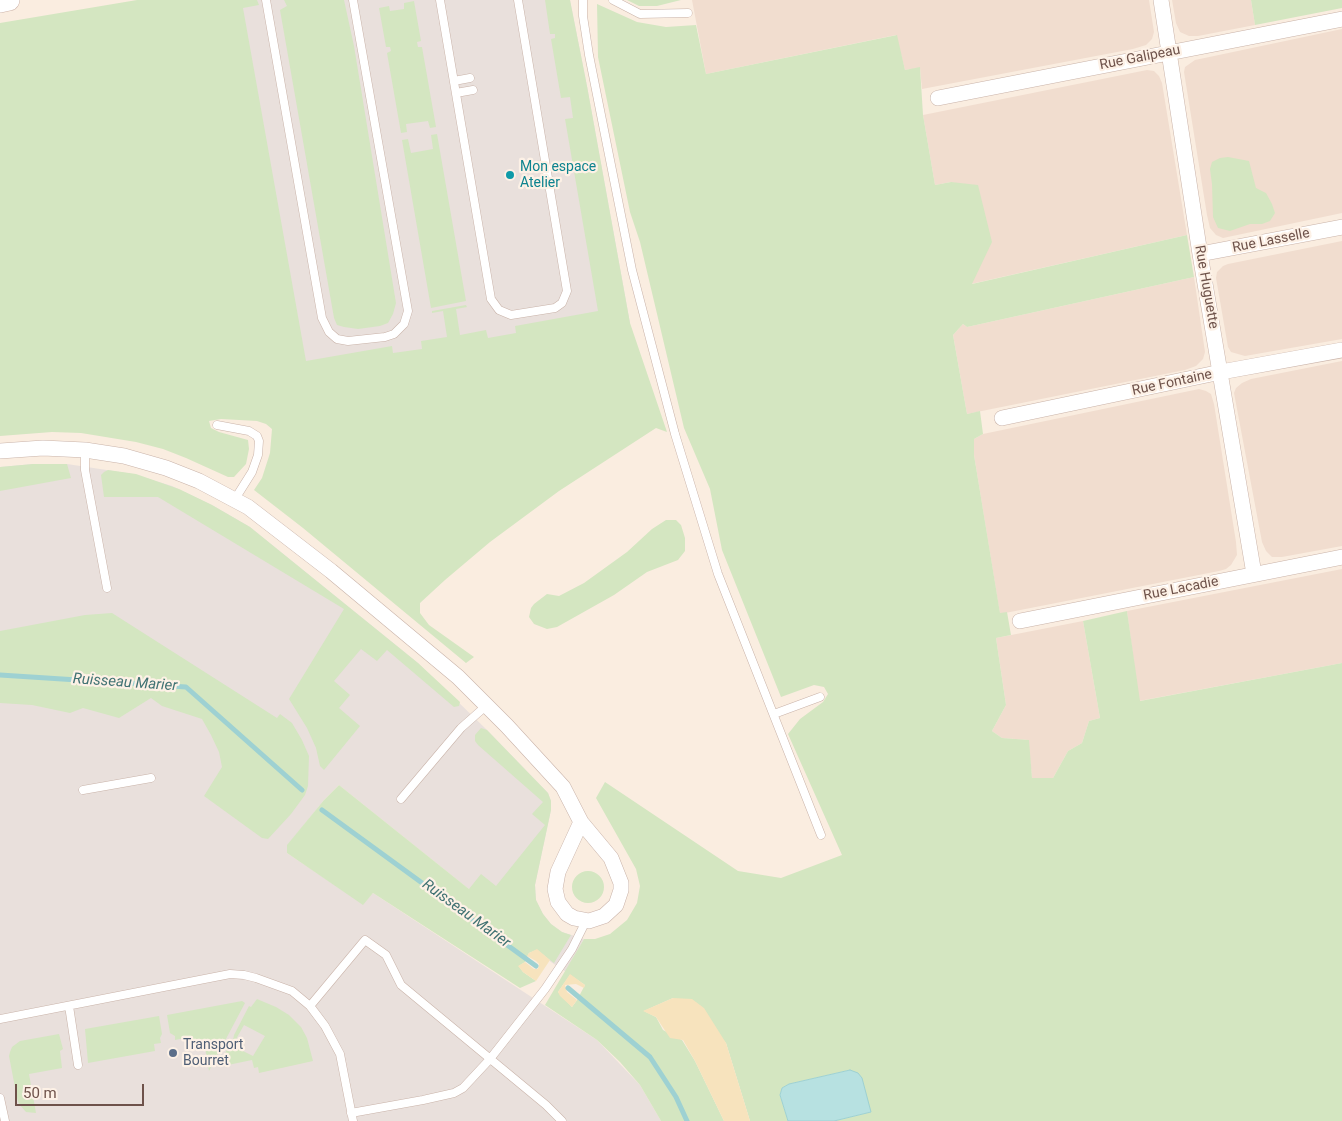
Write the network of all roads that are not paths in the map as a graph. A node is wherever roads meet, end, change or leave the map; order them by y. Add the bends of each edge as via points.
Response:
1 (9, 0) edge
2 (266, 0) edge
3 (353, 0) edge
4 (440, 0) edge
5 (518, 0) edge
6 (583, 0) edge
7 (613, 0) edge
8 (1160, 0) edge
9 (0, 2) edge
10 (688, 13) dead end
11 (1342, 19) edge
12 (1169, 53) junction
13 (470, 78) dead end
14 (454, 81) junction
15 (473, 90) dead end
16 (456, 93) junction
17 (938, 98) dead end
18 (1342, 227) edge
19 (1200, 254) junction
20 (1342, 350) edge
21 (1221, 372) junction
22 (1002, 418) dead end
23 (217, 425) dead end
24 (85, 450) junction
25 (0, 451) edge
26 (235, 498) junction
27 (1342, 557) edge
28 (1254, 574) junction
29 (107, 588) dead end
30 (1020, 621) dead end
31 (820, 696) dead end
32 (487, 705) junction
33 (774, 714) junction
34 (151, 778) dead end
35 (83, 790) dead end
36 (401, 799) dead end
37 (581, 822) junction
38 (821, 835) dead end
39 (586, 921) junction
40 (69, 1006) junction
41 (310, 1006) junction
42 (0, 1020) edge
43 (490, 1059) junction
44 (78, 1065) dead end
45 (0, 1098) edge
46 (352, 1117) edge
47 (5, 1121) edge
48 (562, 1121) edge

1 - 9 main road
2 - 3 lane via 322,318 329,332 348,341 394,334 404,324 408,311
4 - 14 lane
5 - 16 lane via 566,282 566,295 555,308 511,315 499,310 491,300
6 - 33 lane via 589,55 632,270 675,434 718,574
7 - 10 lane via 640,14
8 - 12 street, Rue Huguette
11 - 12 street, Rue Galipeau
12 - 17 street, Rue Galipeau
12 - 19 street, Rue Huguette
13 - 14 lane
14 - 16 lane
15 - 16 lane
18 - 19 street, Rue Lasselle
19 - 21 street, Rue Huguette
20 - 21 street, Rue Fontaine
21 - 22 street, Rue Fontaine
21 - 28 street, Rue Huguette
23 - 26 lane via 249,431 260,441 252,472
24 - 25 street via 42,448
24 - 26 street via 124,456 166,468
24 - 29 lane via 85,470
26 - 32 street via 381,612
27 - 28 street, Rue Lacadie
28 - 30 street, Rue Lacadie
31 - 33 lane
32 - 36 lane via 461,728
32 - 37 street via 563,787
33 - 38 lane
34 - 35 lane
37 - 39 street via 558,872 555,890 558,902 567,914
37 - 39 street via 611,858 621,882 616,905 604,916
39 - 43 lane via 545,989
40 - 41 lane via 234,974 286,988
40 - 42 lane
40 - 44 lane
41 - 43 lane via 365,940 386,955 401,984
41 - 46 lane via 338,1048
43 - 46 lane via 470,1082 454,1093
43 - 48 lane
45 - 47 lane

